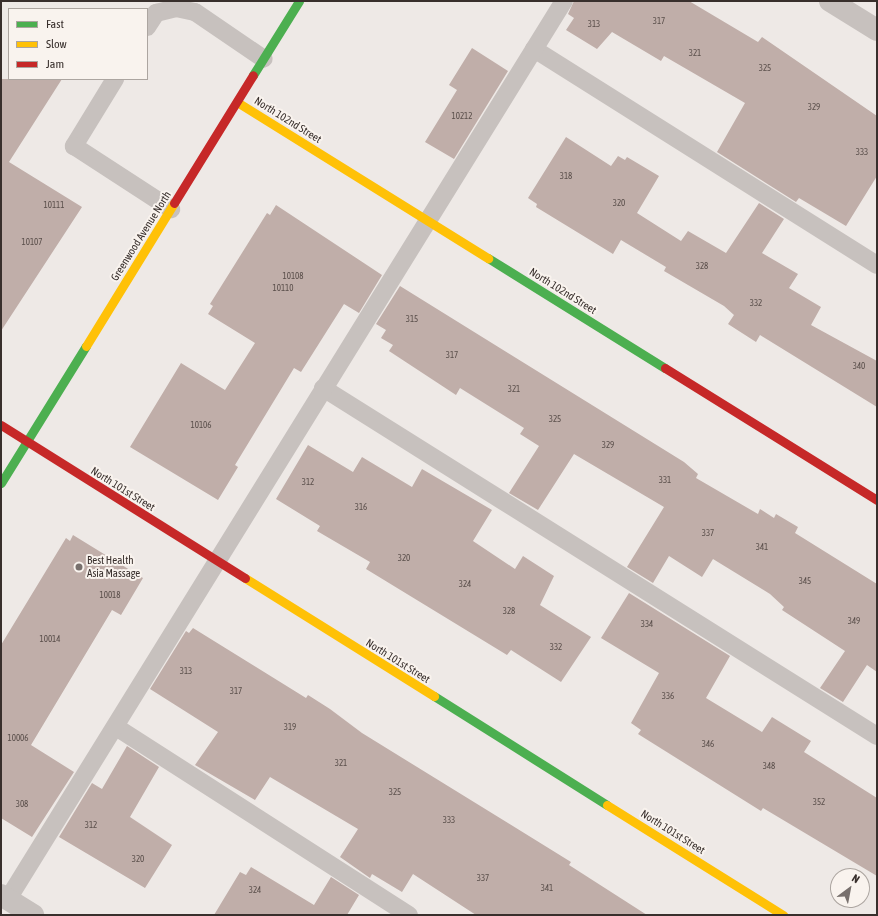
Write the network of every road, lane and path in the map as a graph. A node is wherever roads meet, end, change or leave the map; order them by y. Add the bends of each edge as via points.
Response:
1 (300, 1) edge
2 (564, 1) edge
3 (830, 1) edge
4 (148, 25) edge
5 (877, 30) edge
6 (534, 50) junction
7 (264, 59) junction
8 (114, 80) edge
9 (237, 102) junction
10 (171, 209) junction
11 (426, 221) junction
12 (877, 265) edge
13 (323, 388) junction
14 (1, 425) edge
15 (28, 442) junction
16 (1, 483) edge
17 (877, 500) edge
18 (216, 562) junction
19 (116, 727) junction
20 (877, 736) edge
21 (4, 897) edge
22 (33, 915) edge
23 (409, 915) edge
24 (783, 915) edge

1 - 7 street, Greenwood Avenue North
2 - 6 lane
3 - 5 street
4 - 7 lane via 156,13 176,8 195,12
6 - 11 lane
6 - 12 lane
7 - 9 street, Greenwood Avenue North
8 - 10 lane via 74,146
9 - 10 street, Greenwood Avenue North
9 - 11 street, North 102nd Street
10 - 15 street, Greenwood Avenue North
11 - 13 lane
11 - 17 street, North 102nd Street
13 - 18 lane
13 - 20 lane
14 - 15 street, North 101st Street
15 - 16 street, Greenwood Avenue North
15 - 18 street, North 101st Street
18 - 19 lane
18 - 24 street, North 101st Street
19 - 21 lane
19 - 23 lane
21 - 22 street

